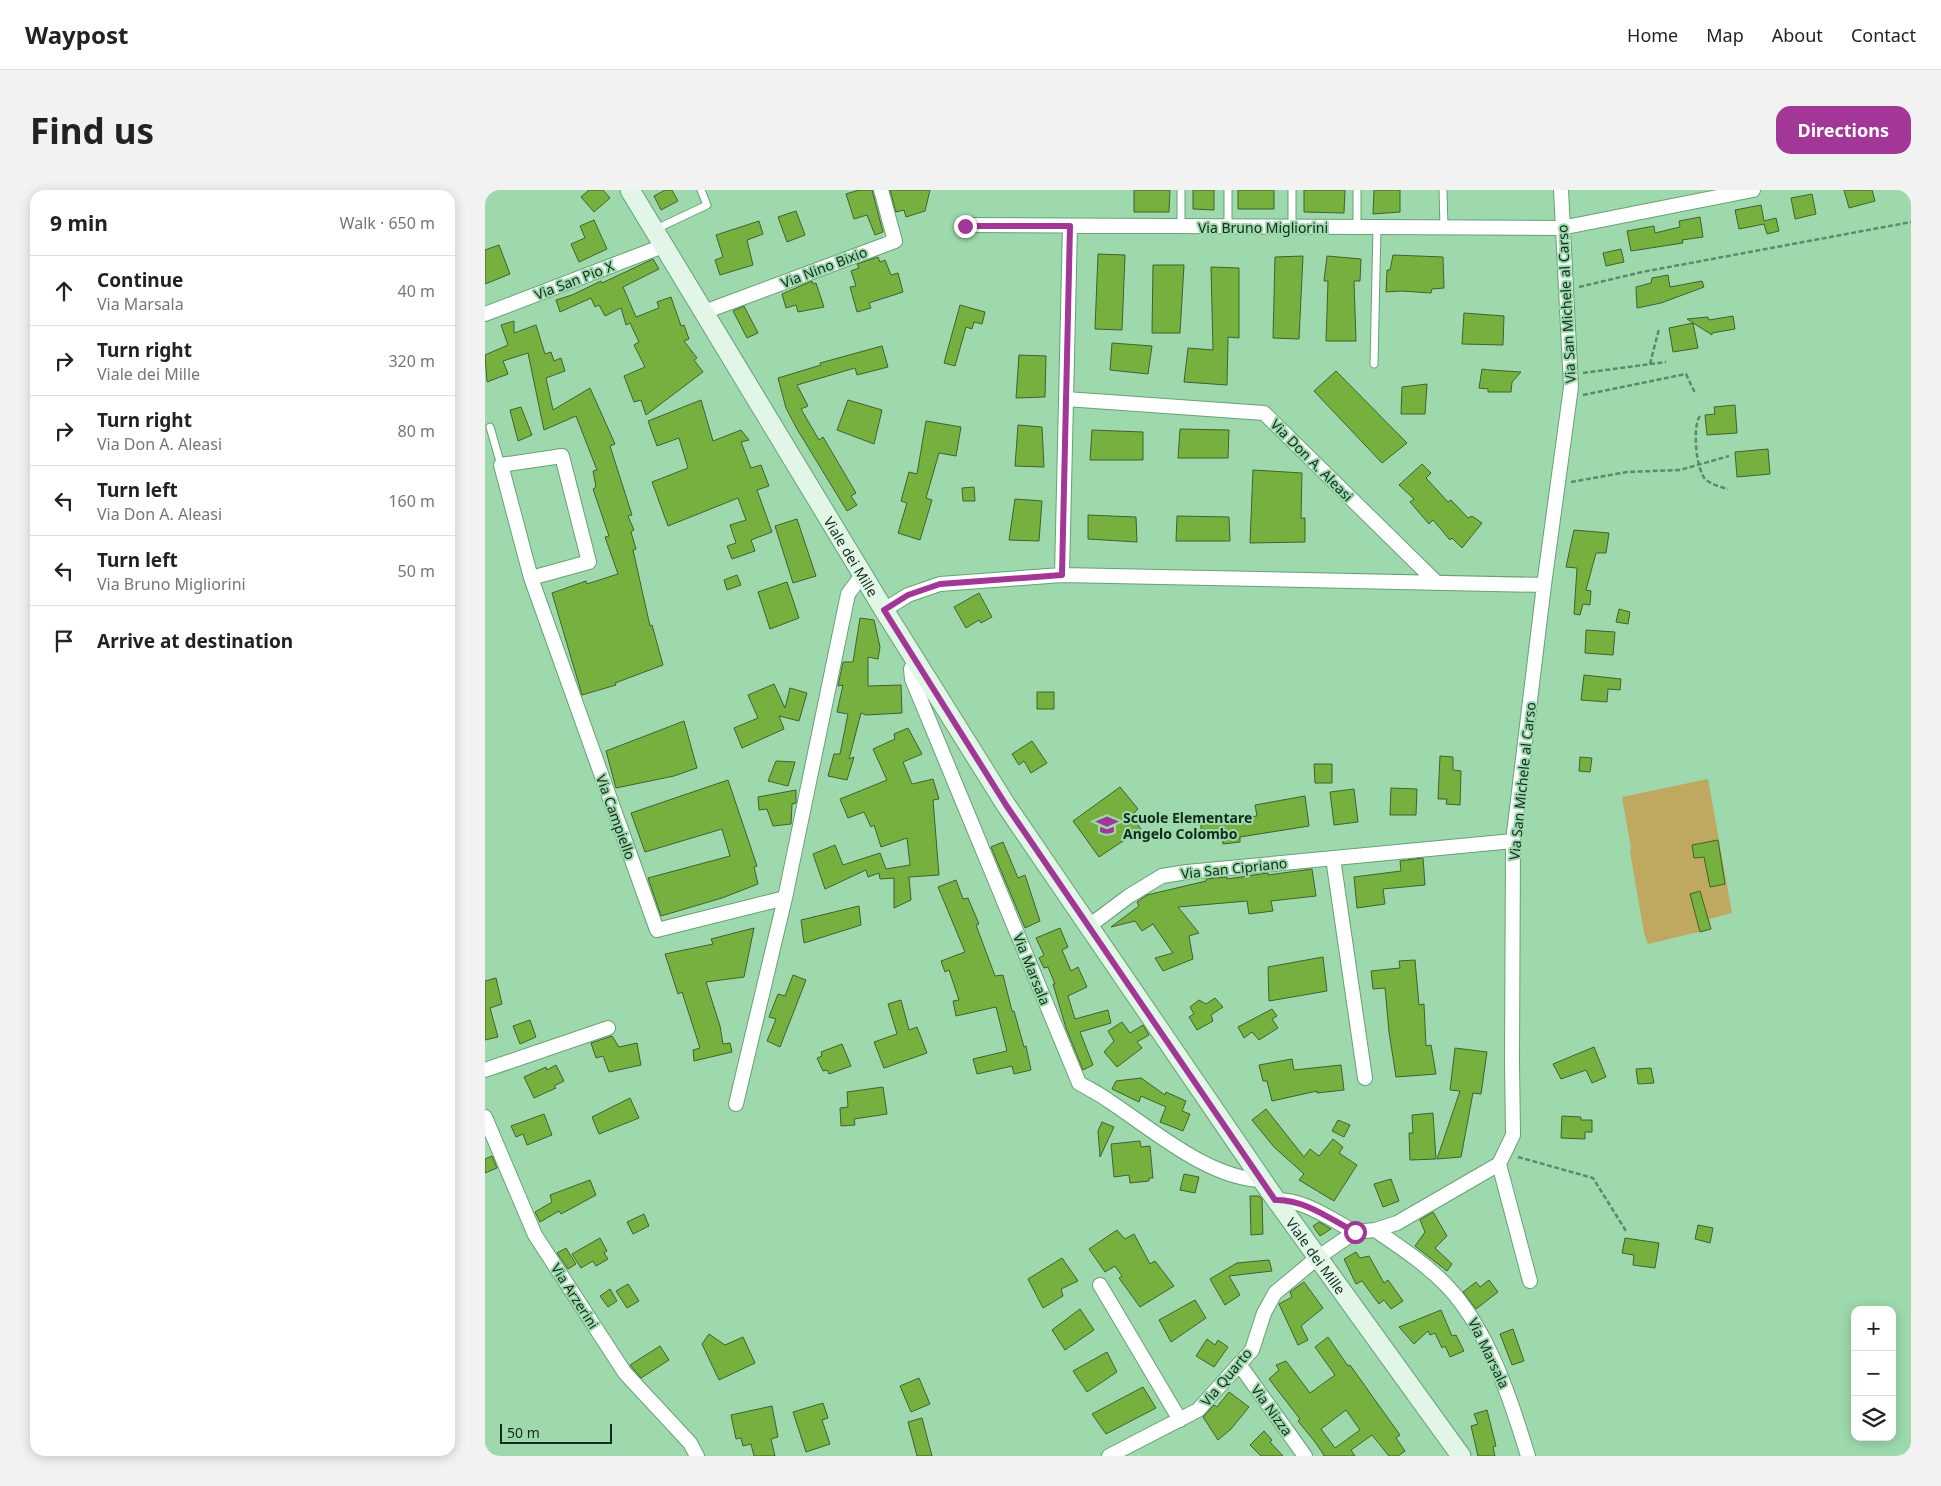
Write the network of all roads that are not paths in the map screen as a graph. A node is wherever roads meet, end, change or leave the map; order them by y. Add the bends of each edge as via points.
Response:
1 (701, 190) edge
2 (881, 190) edge
3 (1181, 190) edge
4 (1228, 190) edge
5 (1292, 190) edge
6 (1357, 190) edge
7 (1443, 190) edge
8 (1561, 190) edge
9 (1753, 190) edge
10 (634, 193) edge
11 (965, 226) dead end
12 (1070, 226) junction
13 (1181, 227) junction
14 (1228, 227) junction
15 (1292, 227) junction
16 (1357, 227) junction
17 (1377, 227) junction
18 (1444, 228) junction
19 (1561, 228) junction
20 (659, 238) junction
21 (703, 312) junction
22 (485, 314) edge
23 (1374, 364) dead end
24 (1066, 399) junction
25 (490, 427) dead end
26 (501, 465) junction
27 (863, 574) junction
28 (1062, 575) junction
29 (531, 578) junction
30 (1437, 583) junction
31 (1544, 585) junction
32 (884, 610) junction
33 (915, 660) junction
34 (1513, 841) junction
35 (1333, 858) junction
36 (785, 898) junction
37 (1089, 926) junction
38 (609, 1028) dead end
39 (485, 1070) edge
40 (1365, 1078) dead end
41 (736, 1104) dead end
42 (485, 1117) edge
43 (1501, 1159) junction
44 (1262, 1180) junction
45 (1275, 1200) junction
46 (1375, 1230) junction
47 (1355, 1232) junction
48 (1317, 1258) junction
49 (1531, 1281) dead end
50 (1100, 1284) dead end
51 (1239, 1364) junction
52 (1180, 1420) junction
53 (697, 1456) edge
54 (1109, 1456) edge
55 (1305, 1456) edge
56 (1461, 1456) edge
57 (1528, 1456) edge

1 - 20 lane via 707,205
2 - 21 street, Via Nino Bixio via 895,241
3 - 13 lane
4 - 14 lane
5 - 15 lane
6 - 16 lane
7 - 18 lane
8 - 19 street, Via San Michele al Carso
9 - 19 street, Via Bruno Migliorini
10 - 20 main road, Viale dei Mille
11 - 12 street, Via Bruno Migliorini
12 - 13 street, Via Bruno Migliorini
12 - 24 street
13 - 14 street, Via Bruno Migliorini
14 - 15 street, Via Bruno Migliorini
15 - 16 street, Via Bruno Migliorini
16 - 17 street, Via Bruno Migliorini
17 - 18 street, Via Bruno Migliorini
17 - 23 lane
18 - 19 street, Via Bruno Migliorini
19 - 31 street, Via San Michele al Carso via 1569,398
20 - 21 main road, Viale dei Mille
20 - 22 street, Via San Pio X
21 - 27 main road, Viale dei Mille
24 - 28 street
24 - 30 street, Via Don A. Aleasi via 1264,413
25 - 26 lane
26 - 29 street, Via Campiello
26 - 29 street via 562,456 589,562
27 - 32 main road, Viale dei Mille
27 - 36 street via 847,594
28 - 30 street
28 - 32 street via 940,584 908,595
29 - 36 street, Via Campiello via 657,930
30 - 31 street
31 - 34 street, Via San Michele al Carso
32 - 33 main road, Viale dei Mille
33 - 37 main road, Viale dei Mille via 1006,805
33 - 44 street, Via Marsala via 911,669 912,679 1079,1083 1187,1154 1234,1176
34 - 35 street, Via San Cipriano
34 - 43 street, Via San Michele al Carso via 1513,1135
35 - 37 street, Via San Cipriano via 1163,876
35 - 40 street
36 - 41 street
37 - 44 main road, Viale dei Mille
38 - 39 street
42 - 53 street, Via Arzerini via 535,1235 625,1373 690,1443
43 - 46 street via 1397,1223
43 - 49 street
44 - 45 main road, Viale dei Mille
45 - 47 street via 1288,1199 1304,1205
45 - 48 main road, Viale dei Mille
46 - 47 street
46 - 57 street, Via Marsala via 1447,1286 1472,1317 1511,1398
47 - 48 street
48 - 51 street, Via Quarto via 1275,1293 1251,1350
48 - 56 main road, Viale dei Mille
50 - 52 street
51 - 52 street, Via Quarto via 1198,1410
51 - 55 street, Via Nizza
52 - 54 street, Via Quarto

